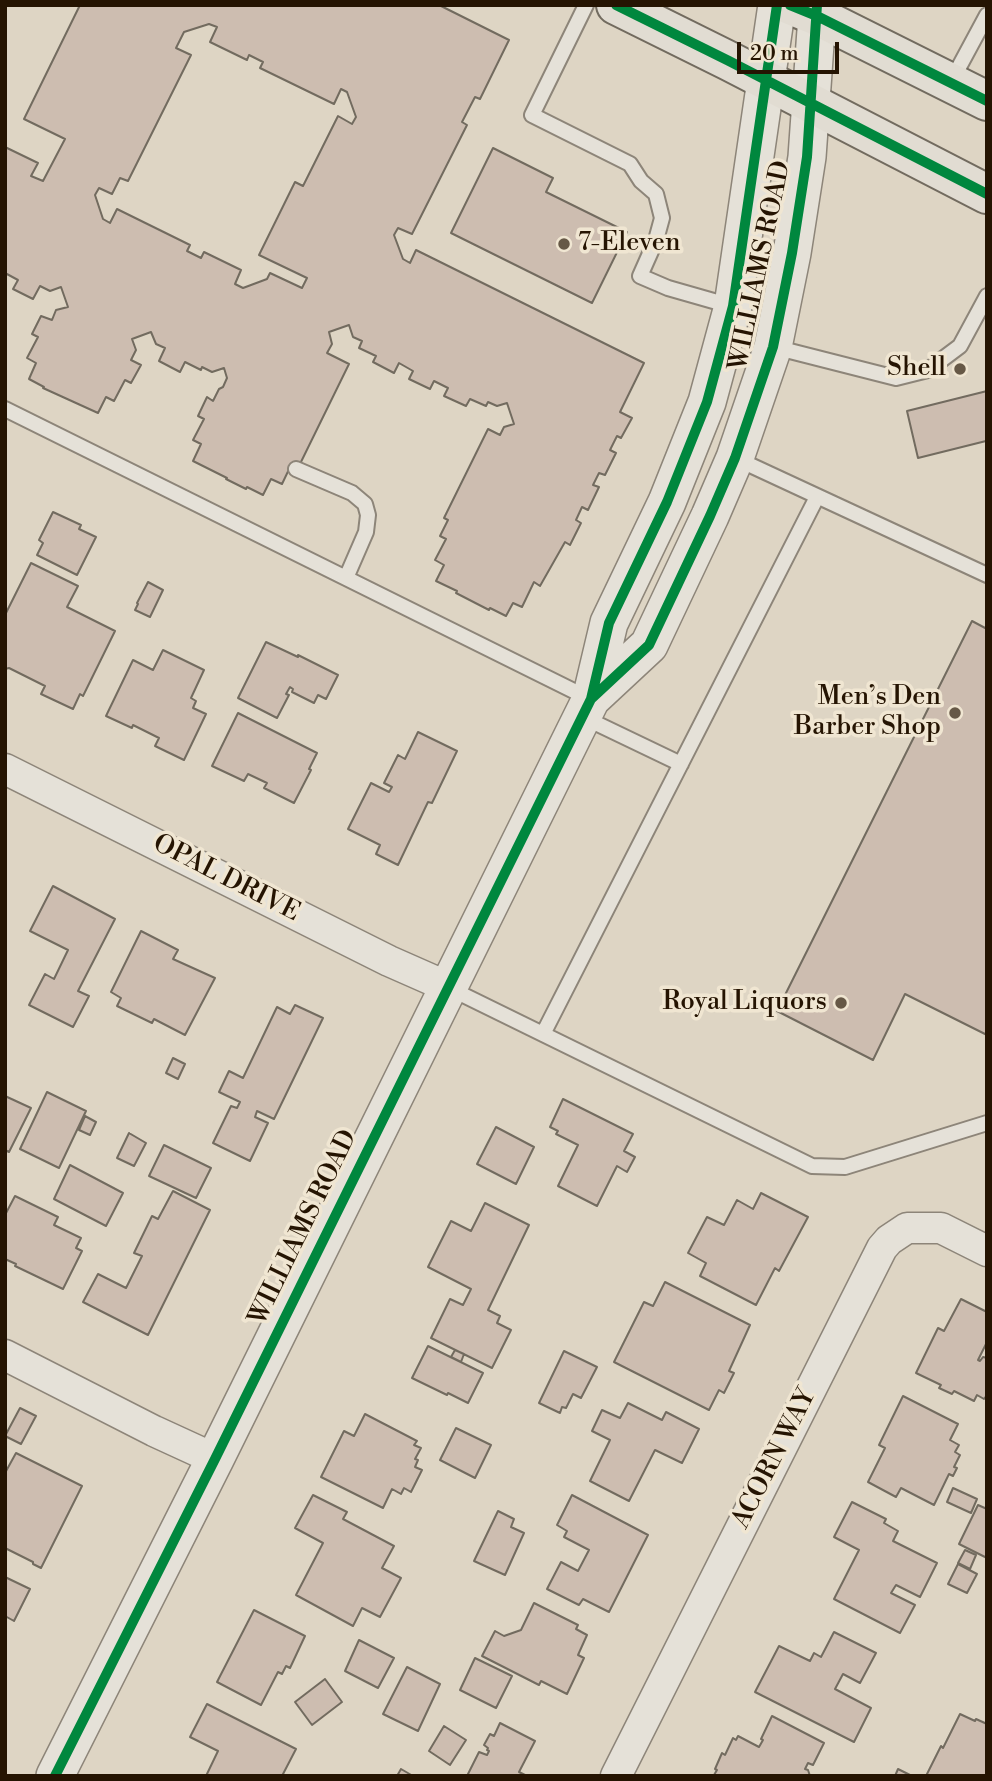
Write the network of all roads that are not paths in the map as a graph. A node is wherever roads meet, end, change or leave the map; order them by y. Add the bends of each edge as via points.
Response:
1 (586, 5) edge
2 (616, 5) edge
3 (777, 5) edge
4 (808, 9) edge
5 (987, 15) edge
6 (766, 80) junction
7 (951, 83) junction
8 (987, 101) edge
9 (811, 103) junction
10 (987, 194) edge
11 (987, 296) edge
12 (733, 306) junction
13 (772, 347) junction
14 (5, 409) edge
15 (735, 458) junction
16 (296, 470) dead end
17 (817, 497) junction
18 (987, 575) edge
19 (346, 578) junction
20 (587, 708) junction
21 (681, 764) junction
22 (5, 769) edge
23 (448, 987) junction
24 (543, 1034) junction
25 (987, 1123) edge
26 (987, 1251) edge
27 (5, 1355) edge
28 (215, 1459) junction
29 (55, 1776) edge
30 (616, 1776) edge

1 - 12 lane via 532,115 630,164 656,194 662,218 640,276
2 - 6 main road
3 - 6 street, WILLIAMS ROAD
4 - 7 main road
4 - 9 street, WILLIAMS ROAD
5 - 7 lane
6 - 9 main road
6 - 12 street, WILLIAMS ROAD
7 - 8 main road
9 - 10 main road
9 - 13 street, WILLIAMS ROAD via 792,253
11 - 13 lane via 960,346 928,370 896,378
12 - 20 street, WILLIAMS ROAD via 707,402 667,502 609,623
13 - 15 street, WILLIAMS ROAD
14 - 19 lane
15 - 17 lane
15 - 20 street, WILLIAMS ROAD via 649,645
16 - 19 lane via 352,493 365,504 366,532
17 - 18 lane
17 - 21 lane
19 - 20 lane
20 - 21 lane
20 - 23 street, WILLIAMS ROAD
21 - 24 lane
22 - 23 street, OPAL DRIVE
23 - 24 lane
23 - 28 street, WILLIAMS ROAD
24 - 25 lane via 812,1166 845,1167
26 - 30 street, ACORN WAY via 941,1228 907,1228 882,1248
27 - 28 street
28 - 29 street, WILLIAMS ROAD

